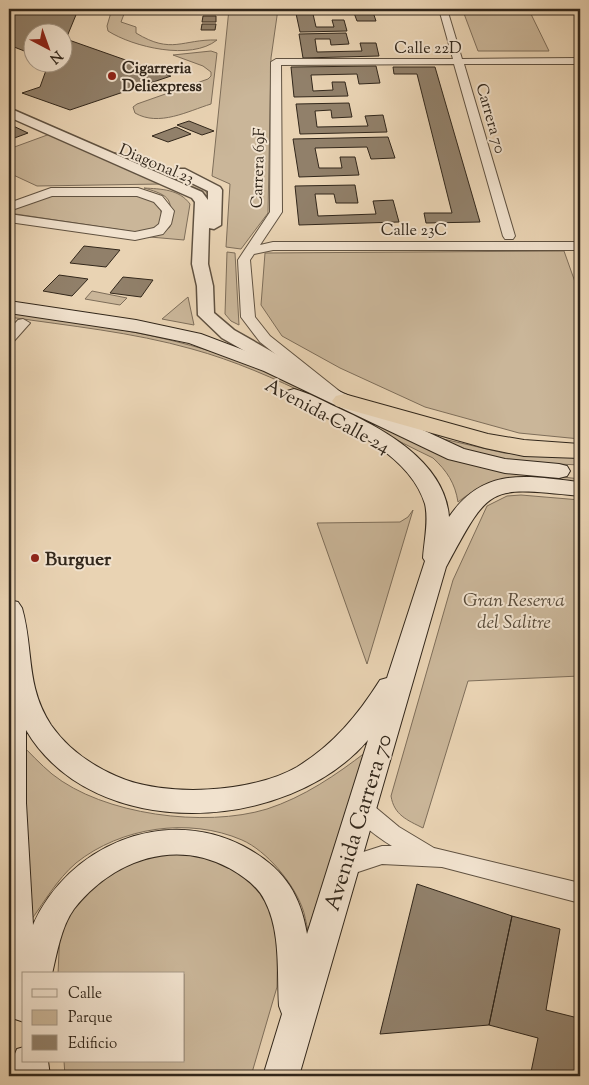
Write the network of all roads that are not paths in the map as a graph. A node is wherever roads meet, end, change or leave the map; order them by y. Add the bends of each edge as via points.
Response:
1 (443, 9) edge
2 (580, 56) edge
3 (458, 59) junction
4 (580, 61) edge
5 (276, 62) joint
6 (9, 99) edge
7 (9, 112) edge
8 (93, 148) junction
9 (136, 153) junction
10 (9, 207) edge
11 (276, 212) junction
12 (9, 218) edge
13 (509, 236) junction
14 (580, 236) edge
15 (580, 246) edge
16 (248, 252) junction
17 (204, 286) junction
18 (9, 307) edge
19 (16, 322) edge
20 (9, 338) edge
21 (344, 401) junction
22 (580, 451) edge
23 (580, 473) edge
24 (580, 489) edge
25 (434, 567) junction
26 (9, 608) edge
27 (12, 660) edge
28 (406, 662) junction
29 (361, 808) junction
30 (442, 858) junction
31 (343, 868) junction
32 (580, 893) edge
33 (36, 972) edge
34 (22, 984) edge
35 (297, 1020) junction
36 (30, 1062) edge
37 (32, 1076) edge
38 (281, 1076) edge

1 - 3 street, Carrera 70
2 - 3 street, Calle 22D
3 - 4 street, Calle 22D
3 - 5 street, Calle 22D
3 - 13 street, Carrera 70
5 - 11 street, Carrera 69F
6 - 9 street, Diagonal 23
7 - 8 street, Diagonal 23
8 - 9 street
8 - 17 street, Diagonal 23 via 199,198 202,202 200,264
9 - 17 street, Diagonal 23 via 215,190 214,261
10 - 12 street via 51,192 138,192 158,199 168,210 163,229 150,234 126,235
11 - 13 street, Calle 23C via 276,230 302,238
11 - 16 street, Carrera 69F
13 - 14 street, Calle 23C
15 - 16 street, Calle 23C via 273,246
16 - 21 street, Carrera 69F via 244,260 244,279 248,317 253,327
17 - 21 street, Diagonal 23 via 206,315 218,327
18 - 21 main road, Avenida Calle 24 via 194,338 254,359
19 - 20 street
19 - 25 main road, Avenida Calle 24 via 186,350 263,380 372,435 402,455 431,489 438,521
21 - 22 highway via 498,444
21 - 23 main road, Avenida Calle 24 via 456,454 506,466
24 - 25 main road via 514,484 484,492 462,516
25 - 28 main road, Avenida Carrera 70
26 - 27 main road
27 - 28 main road via 24,700 58,754 99,782 121,791 195,802 229,800 268,792 300,778 336,755 360,730
27 - 34 main road via 10,729 15,904
28 - 29 main road, Avenida Carrera 70
29 - 30 street via 377,826 391,835
29 - 31 main road, Avenida Carrera 70
30 - 31 street via 382,855
30 - 32 street
31 - 35 main road, Avenida Carrera 70
33 - 35 main road via 50,922 66,896 93,870 125,851 150,844 170,841 209,844 239,857 257,870 272,884 282,901 291,927
35 - 38 main road, Avenida Carrera 70
36 - 37 main road

